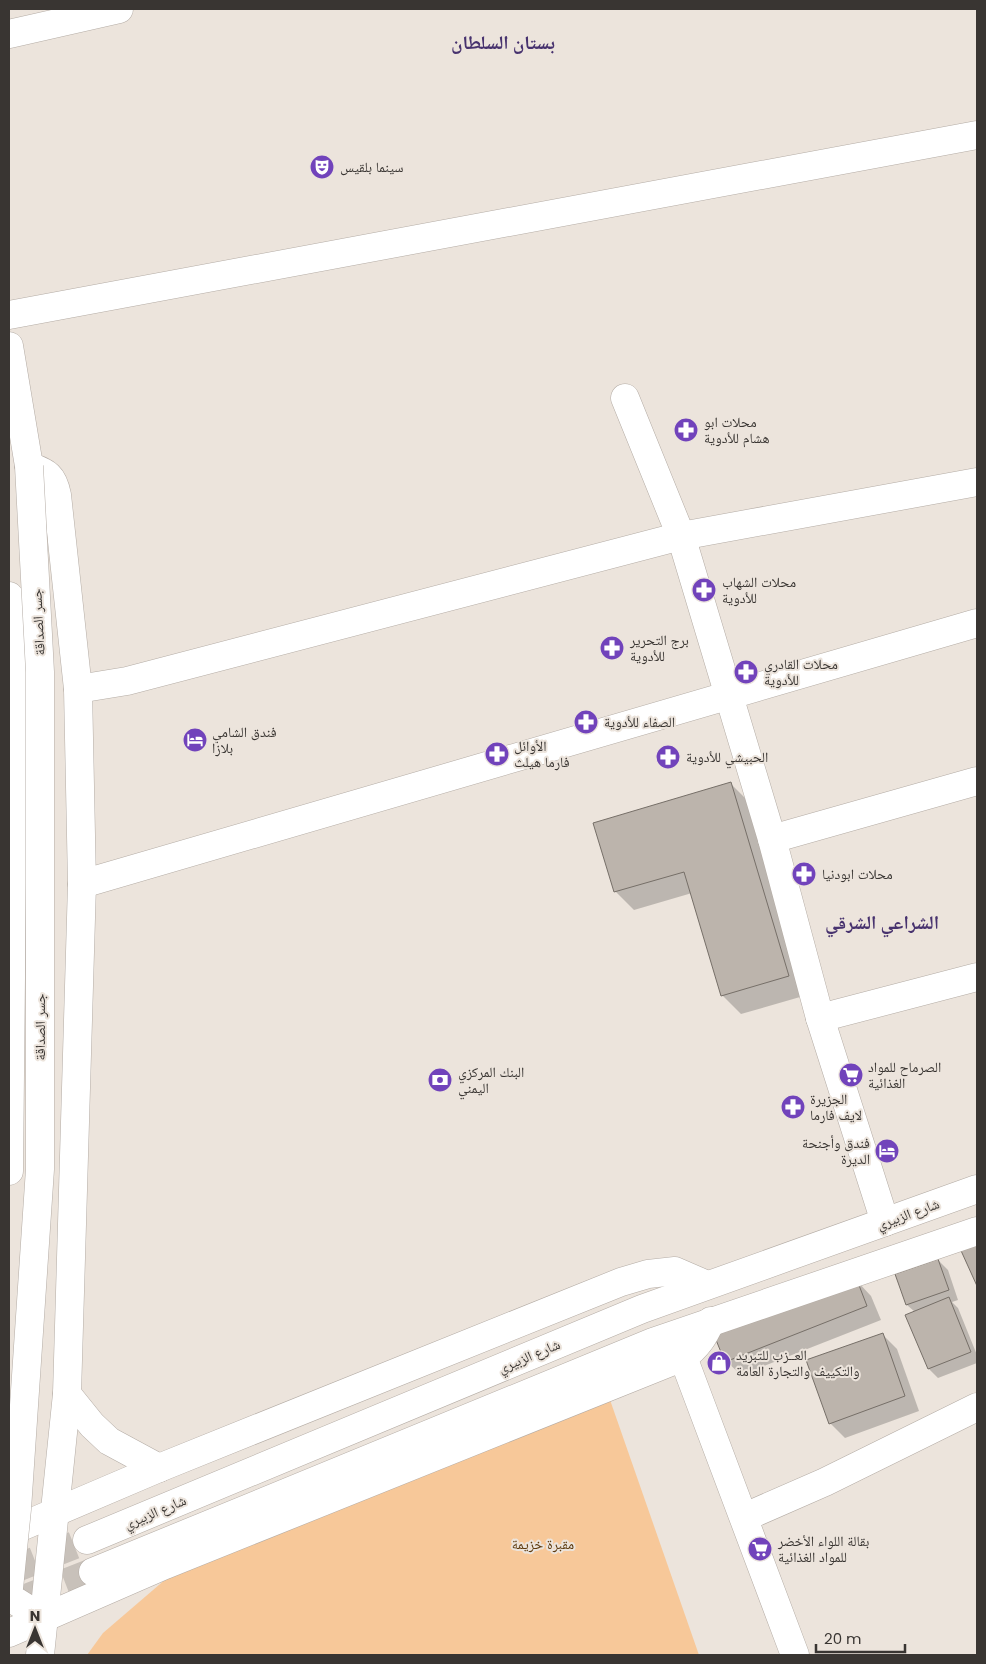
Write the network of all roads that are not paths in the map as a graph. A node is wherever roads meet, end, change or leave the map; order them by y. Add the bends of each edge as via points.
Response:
1 (119, 9) edge
2 (9, 34) edge
3 (977, 135) edge
4 (9, 315) edge
5 (9, 346) edge
6 (625, 398) dead end
7 (29, 466) junction
8 (977, 482) edge
9 (681, 536) junction
10 (9, 596) edge
11 (977, 622) edge
12 (78, 689) junction
13 (730, 694) junction
14 (977, 781) edge
15 (772, 839) junction
16 (82, 884) junction
17 (977, 977) edge
18 (820, 1018) junction
19 (9, 1171) edge
20 (977, 1189) edge
21 (884, 1222) junction
22 (977, 1231) edge
23 (705, 1284) junction
24 (712, 1321) junction
25 (683, 1357) junction
26 (67, 1394) junction
27 (977, 1407) edge
28 (159, 1468) junction
29 (54, 1512) junction
30 (745, 1518) junction
31 (9, 1532) edge
32 (86, 1540) tunnel mouth
33 (9, 1571) edge
34 (93, 1572) tunnel mouth
35 (9, 1588) edge
36 (9, 1596) edge
37 (44, 1619) junction
38 (9, 1633) edge
39 (40, 1655) edge
40 (795, 1655) edge

1 - 2 main road
3 - 4 main road
5 - 7 main road, جسر الصداقة
6 - 9 main road
7 - 12 main road via 45,472 54,481
7 - 35 main road, جسر الصداقة, bridge via 40,672 40,1169
8 - 9 main road
9 - 12 main road via 127,682
9 - 13 main road
10 - 19 main road, جسر الصداقة via 14,690
11 - 13 main road
12 - 16 main road
13 - 15 main road
13 - 16 main road
14 - 15 main road
15 - 18 main road
16 - 26 main road
17 - 18 main road
18 - 21 main road
20 - 21 main road, شارع الزبيري
21 - 23 main road, شارع الزبيري
22 - 24 main road
23 - 28 main road via 675,1271 621,1282
23 - 32 main road, شارع الزبيري
24 - 25 main road via 703,1339
24 - 34 main road via 653,1342
25 - 30 main road
25 - 37 main road via 165,1565
26 - 28 main road via 109,1441
26 - 29 main road
27 - 30 main road
28 - 29 main road
29 - 31 main road
29 - 33 main road
29 - 37 main road
30 - 40 main road
36 - 37 main road
37 - 38 main road
37 - 39 main road

